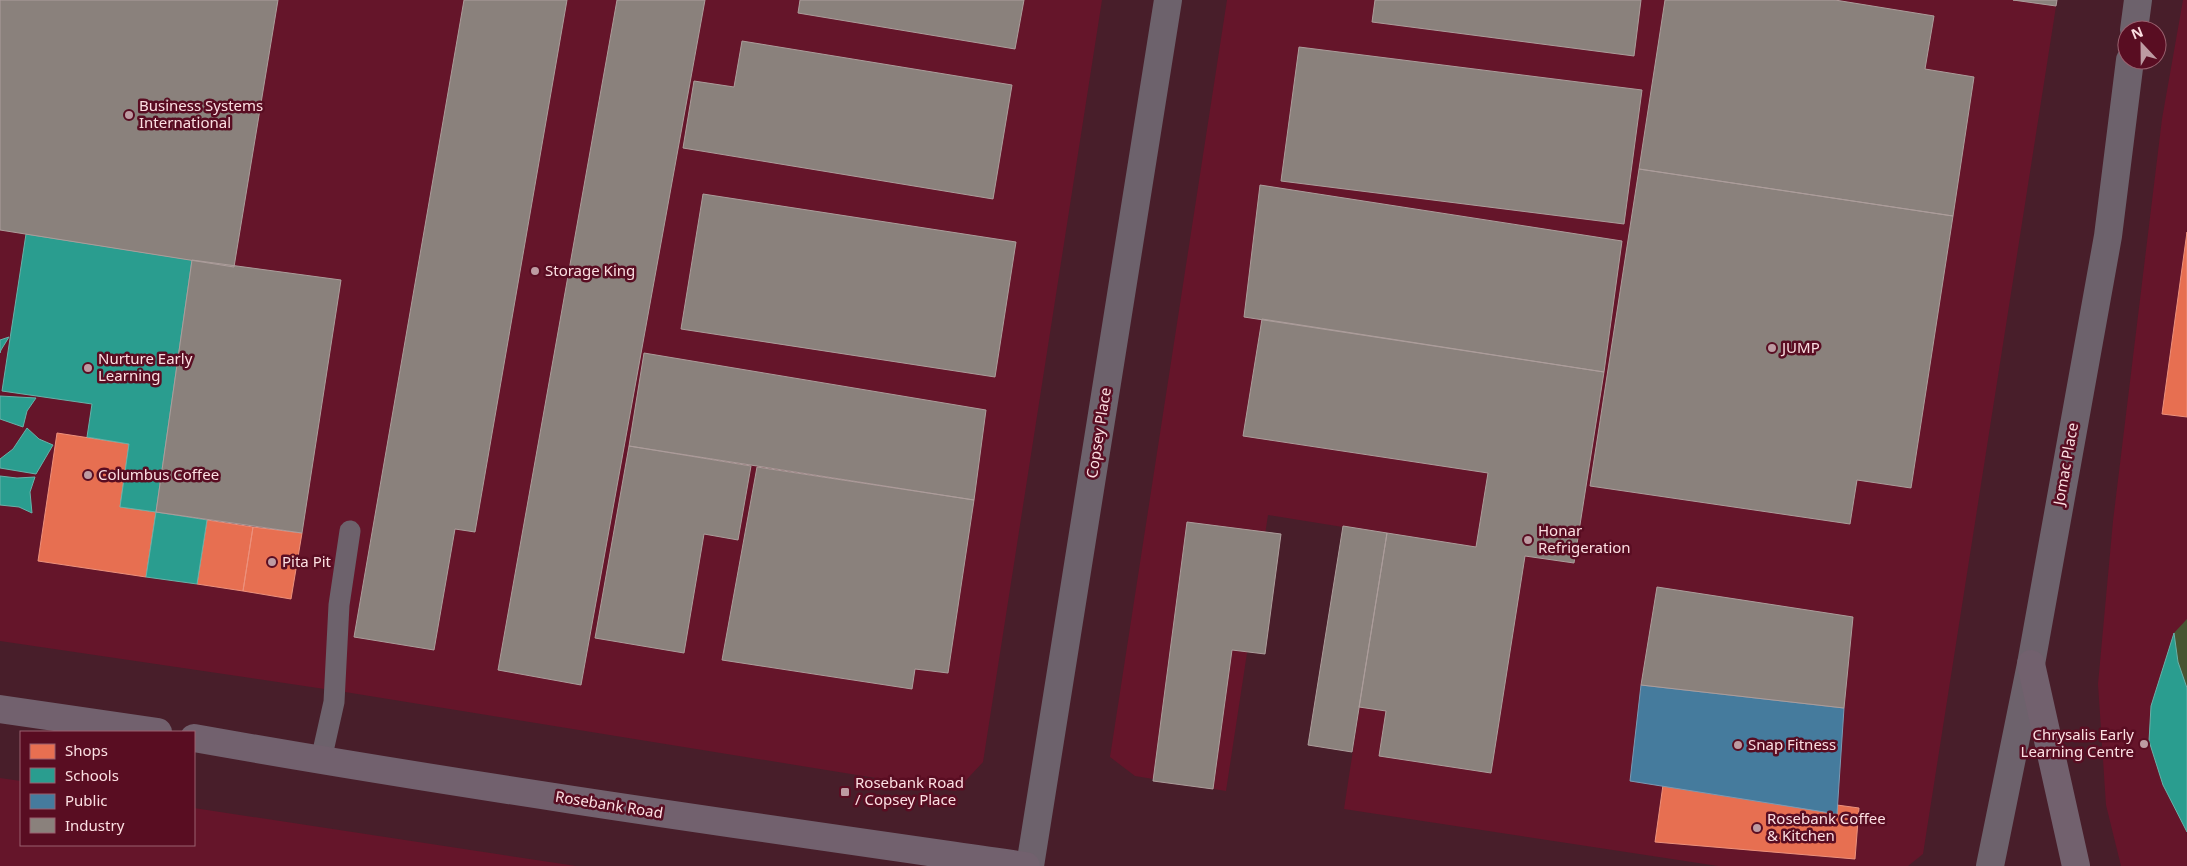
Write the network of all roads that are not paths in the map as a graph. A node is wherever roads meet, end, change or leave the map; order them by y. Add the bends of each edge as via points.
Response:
1 (1168, 0) edge
2 (2138, 0) edge
3 (2135, 20) edge
4 (2129, 70) edge
5 (350, 531) dead end
6 (2030, 664) junction
7 (0, 709) edge
8 (151, 731) edge
9 (195, 738) edge
10 (321, 760) junction
11 (1026, 866) edge
12 (1030, 866) edge
13 (1990, 866) edge
14 (2076, 866) edge

1 - 12 street, Copsey Place
2 - 3 street
4 - 6 street, Jomac Place via 2108,236
5 - 10 lane via 339,605 334,702
6 - 13 street, Jomac Place
6 - 14 main road
7 - 8 main road
9 - 10 main road, Rosebank Road
10 - 11 main road, Rosebank Road

